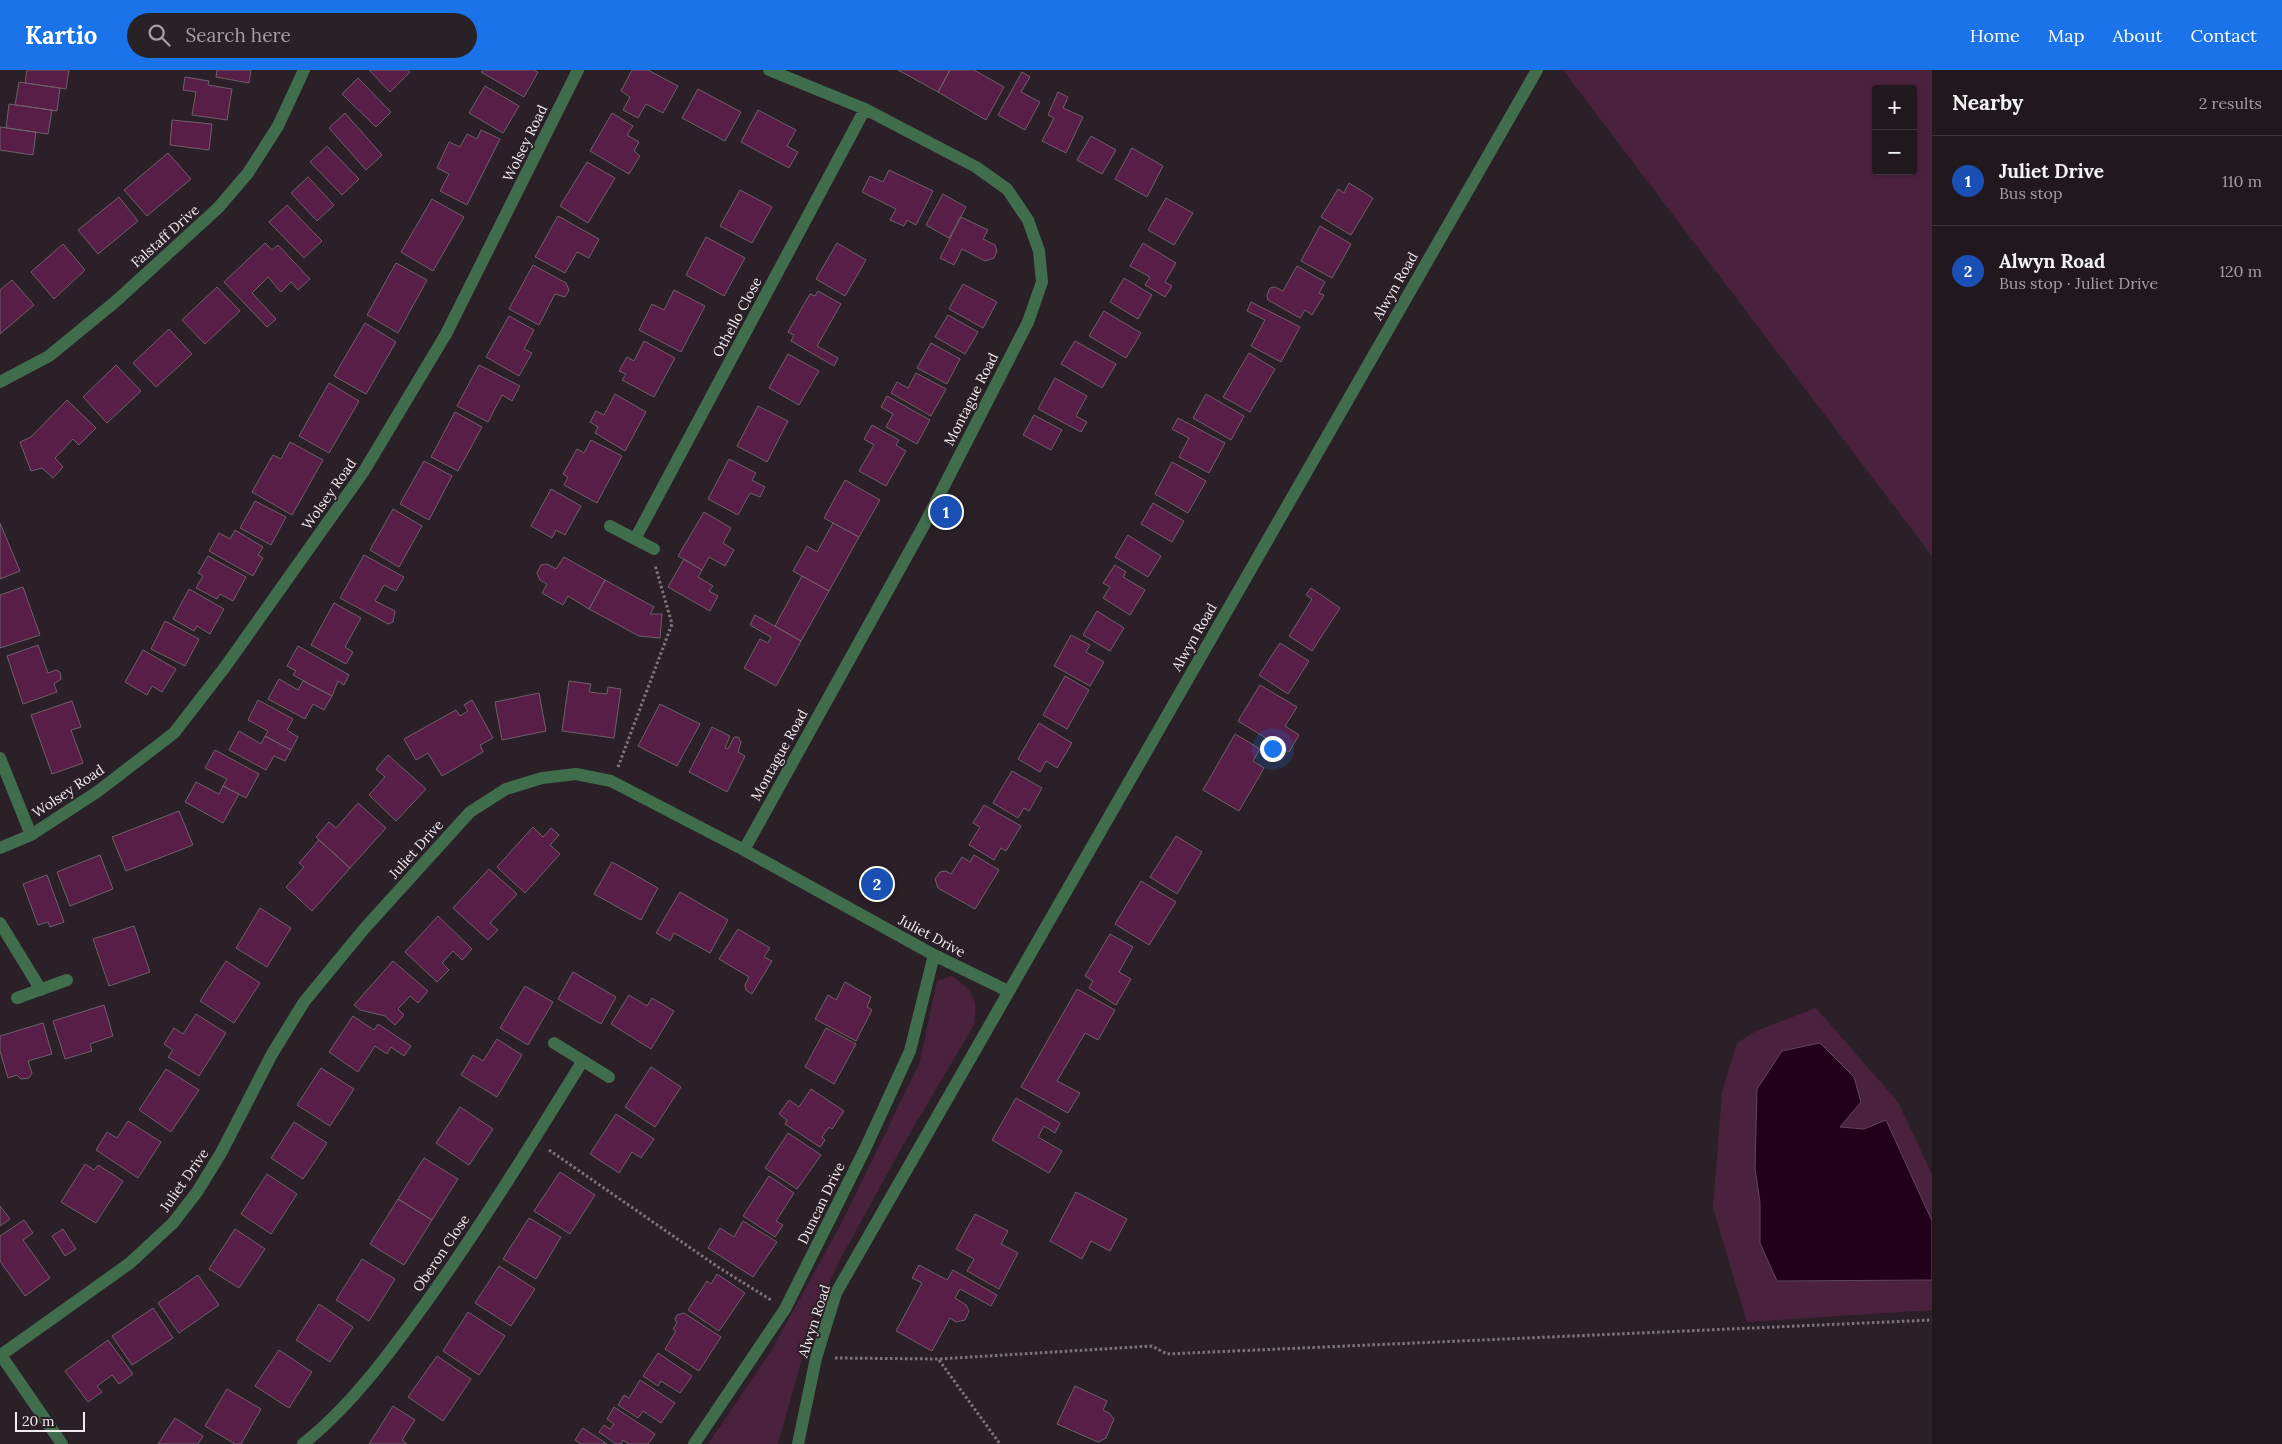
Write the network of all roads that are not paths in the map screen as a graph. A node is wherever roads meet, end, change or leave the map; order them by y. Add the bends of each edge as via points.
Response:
1 (304, 70) edge
2 (578, 70) edge
3 (770, 70) edge
4 (1537, 70) edge
5 (865, 109) junction
6 (0, 382) edge
7 (610, 526) dead end
8 (634, 539) junction
9 (654, 549) road end
10 (0, 758) edge
11 (31, 835) junction
12 (0, 848) edge
13 (744, 850) junction
14 (0, 923) edge
15 (934, 955) junction
16 (67, 980) dead end
17 (42, 990) junction
18 (1008, 991) junction
19 (17, 998) dead end
20 (554, 1043) dead end
21 (582, 1062) junction
22 (609, 1077) dead end
23 (1, 1355) edge
24 (62, 1444) edge
25 (303, 1444) edge
26 (694, 1444) edge
27 (798, 1444) edge

1 - 6 street, Falstaff Drive via 278,126 248,173 218,208 115,302 49,356
2 - 11 street, Wolsey Road via 446,334 364,471 225,667 174,733 97,792
3 - 5 street, Montague Road
4 - 18 street, Alwyn Road
5 - 8 street, Othello Close
5 - 13 street, Montague Road via 976,167 1007,189 1028,220 1039,251 1042,282 1028,322 923,527
7 - 8 street
8 - 9 street
10 - 11 street
11 - 12 street, Wolsey Road
13 - 15 street, Juliet Drive
13 - 23 street, Juliet Drive via 611,781 576,774 542,778 506,789 470,812 364,929 304,1002 272,1054 221,1153 172,1224 130,1263
14 - 17 street
15 - 18 street, Juliet Drive
15 - 26 street, Duncan Drive via 910,1051 865,1149 785,1309
16 - 17 street
17 - 19 street
18 - 27 street, Alwyn Road via 836,1293 816,1358
20 - 21 street
21 - 22 street
21 - 25 street, Oberon Close via 447,1273 395,1345 327,1425
23 - 24 street

